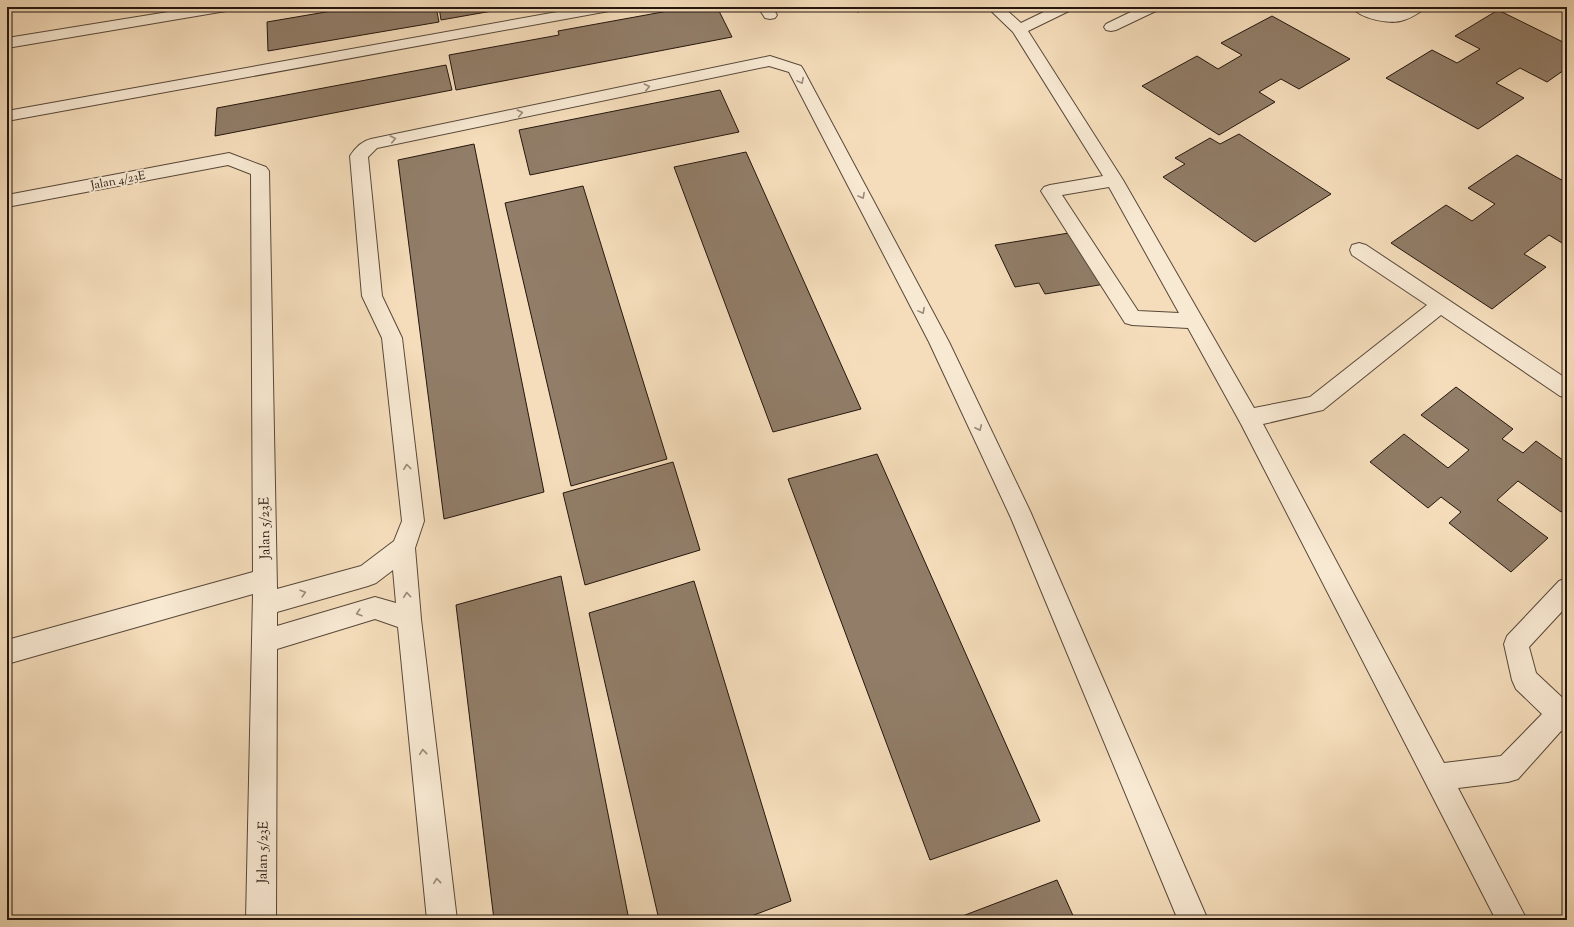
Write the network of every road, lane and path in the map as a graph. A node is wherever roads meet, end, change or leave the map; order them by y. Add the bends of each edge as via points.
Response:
1 (226, 7) edge
2 (609, 7) edge
3 (994, 7) edge
4 (1066, 7) edge
5 (1153, 7) edge
6 (1359, 7) edge
7 (1418, 7) edge
8 (1111, 27) dead end
9 (1019, 29) junction
10 (7, 44) edge
11 (7, 116) edge
12 (228, 159) joint
13 (1114, 180) junction
14 (7, 202) edge
15 (1359, 250) dead end
16 (1441, 305) junction
17 (1194, 321) junction
18 (1567, 390) edge
19 (1249, 418) junction
20 (403, 548) junction
21 (264, 580) junction
22 (1567, 589) edge
23 (265, 604) junction
24 (409, 619) junction
25 (265, 641) junction
26 (7, 652) edge
27 (1563, 717) edge
28 (1437, 777) junction
29 (261, 920) edge
30 (442, 920) edge
31 (1193, 920) edge
32 (1512, 920) edge

1 - 10 street
2 - 11 street
3 - 9 street
4 - 9 street
5 - 8 street
6 - 7 street via 1377,16 1400,17
9 - 13 street
12 - 14 street, Jalan 4/23E
12 - 21 street, Jalan 5/23E via 260,170
13 - 17 street
13 - 17 street via 1050,191 1132,318
15 - 16 street
16 - 18 street
16 - 19 street via 1316,404
17 - 19 street
19 - 28 street
23 -> 20 street via 368,575
24 -> 20 street
20 -> 31 street via 413,521 392,338 372,296 359,156 371,144 770,61 795,69 939,342 1015,504
21 - 23 street, Jalan 5/23E
21 - 26 street
22 - 27 street via 1516,644 1525,680
23 - 25 street, Jalan 5/23E
24 -> 25 street via 374,608
30 -> 24 street
25 - 29 street, Jalan 5/23E
27 - 28 street via 1508,769
28 - 32 street

